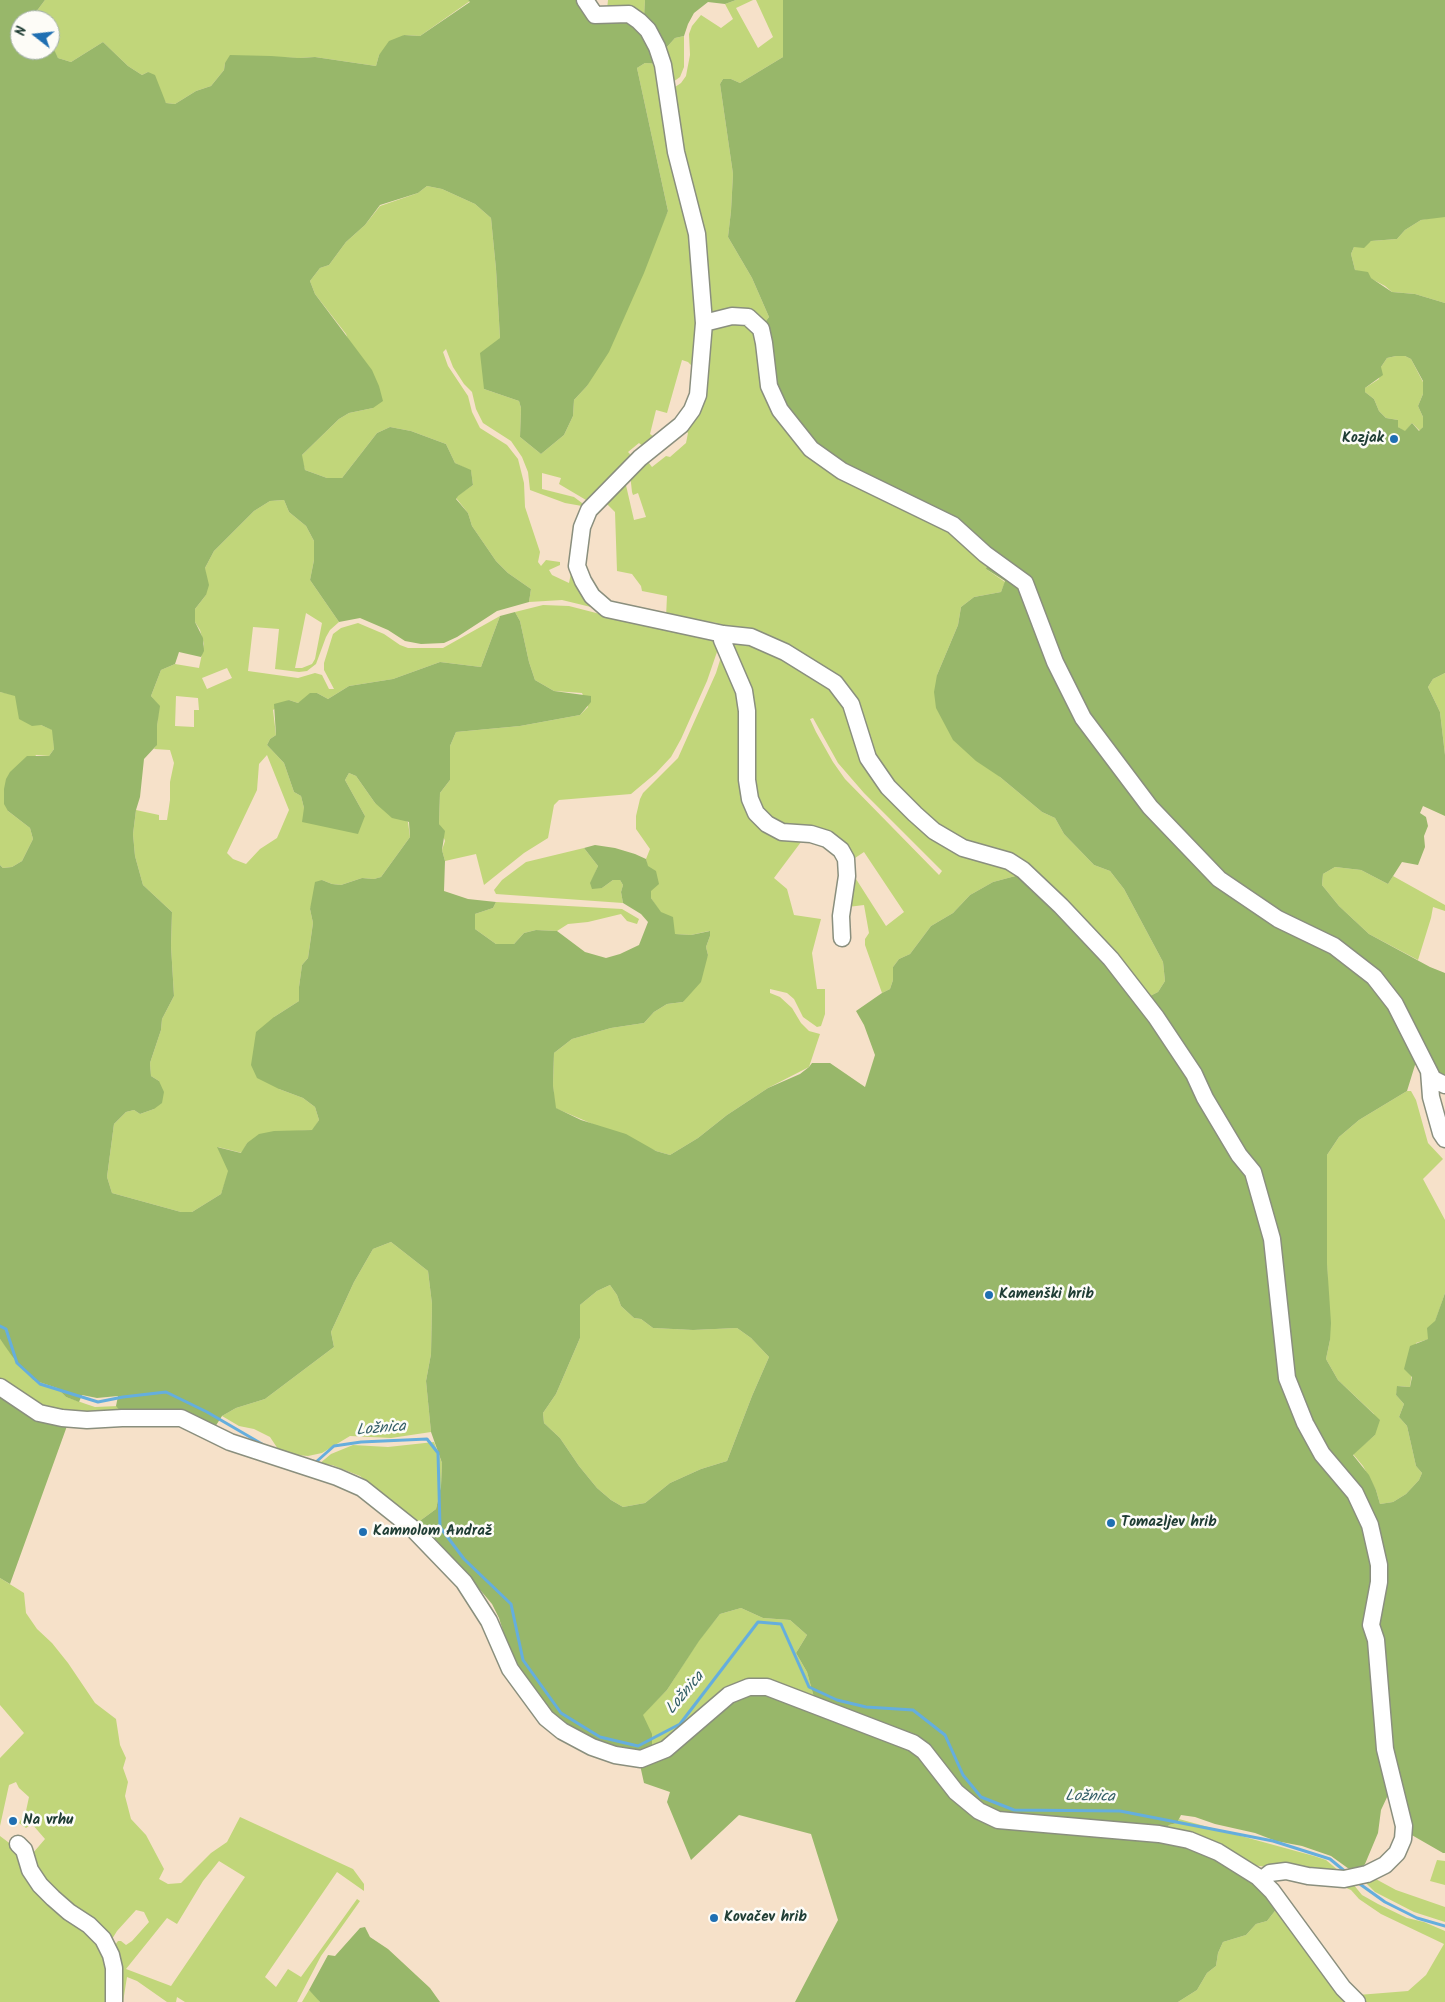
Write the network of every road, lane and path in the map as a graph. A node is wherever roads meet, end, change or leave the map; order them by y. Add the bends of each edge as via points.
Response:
1 (585, 0) edge
2 (704, 323) junction
3 (722, 640) dead end
4 (842, 938) dead end
5 (1429, 1071) junction
6 (1445, 1085) edge
7 (1445, 1139) edge
8 (0, 1388) edge
9 (18, 1844) dead end
10 (1261, 1880) junction
11 (114, 2002) edge
12 (1357, 2002) edge

1 - 2 street via 595,16 629,14 634,17 648,30 657,46 663,65 676,152 697,234
2 - 5 street via 732,316 748,317 761,329 769,386 780,410 811,449 842,471 953,525 985,554 1026,583 1055,662 1083,718 1150,807 1219,879 1278,919 1334,946 1374,977 1395,1004
2 - 10 street via 698,395 692,410 681,425 640,458 589,510 582,527 577,566 592,596 607,609 752,637 785,652 835,683 851,704 868,758 888,787 934,831 963,848 1009,861 1023,870 1111,959 1156,1017 1253,1172 1272,1239 1287,1378 1322,1454 1355,1493 1370,1525 1379,1565 1380,1582 1371,1625 1376,1640 1385,1749 1404,1826 1397,1853 1385,1866 1367,1874 1308,1876 1286,1871 1270,1873
3 - 4 street via 744,691 750,799 756,813 767,824 782,832 812,834 827,839 841,850 846,859 847,876 841,916
5 - 6 street via 1433,1079
5 - 7 street via 1431,1097
8 - 10 street via 39,1413 62,1418 181,1418 230,1442 362,1488 411,1527 464,1582 489,1621 510,1669 546,1718 592,1747 641,1759 666,1749 729,1695 750,1687 767,1687 913,1743 924,1751 956,1792 979,1811 998,1820 1158,1834 1189,1840 1218,1852
9 - 11 street via 40,1885 103,1939 114,1968
10 - 12 street

